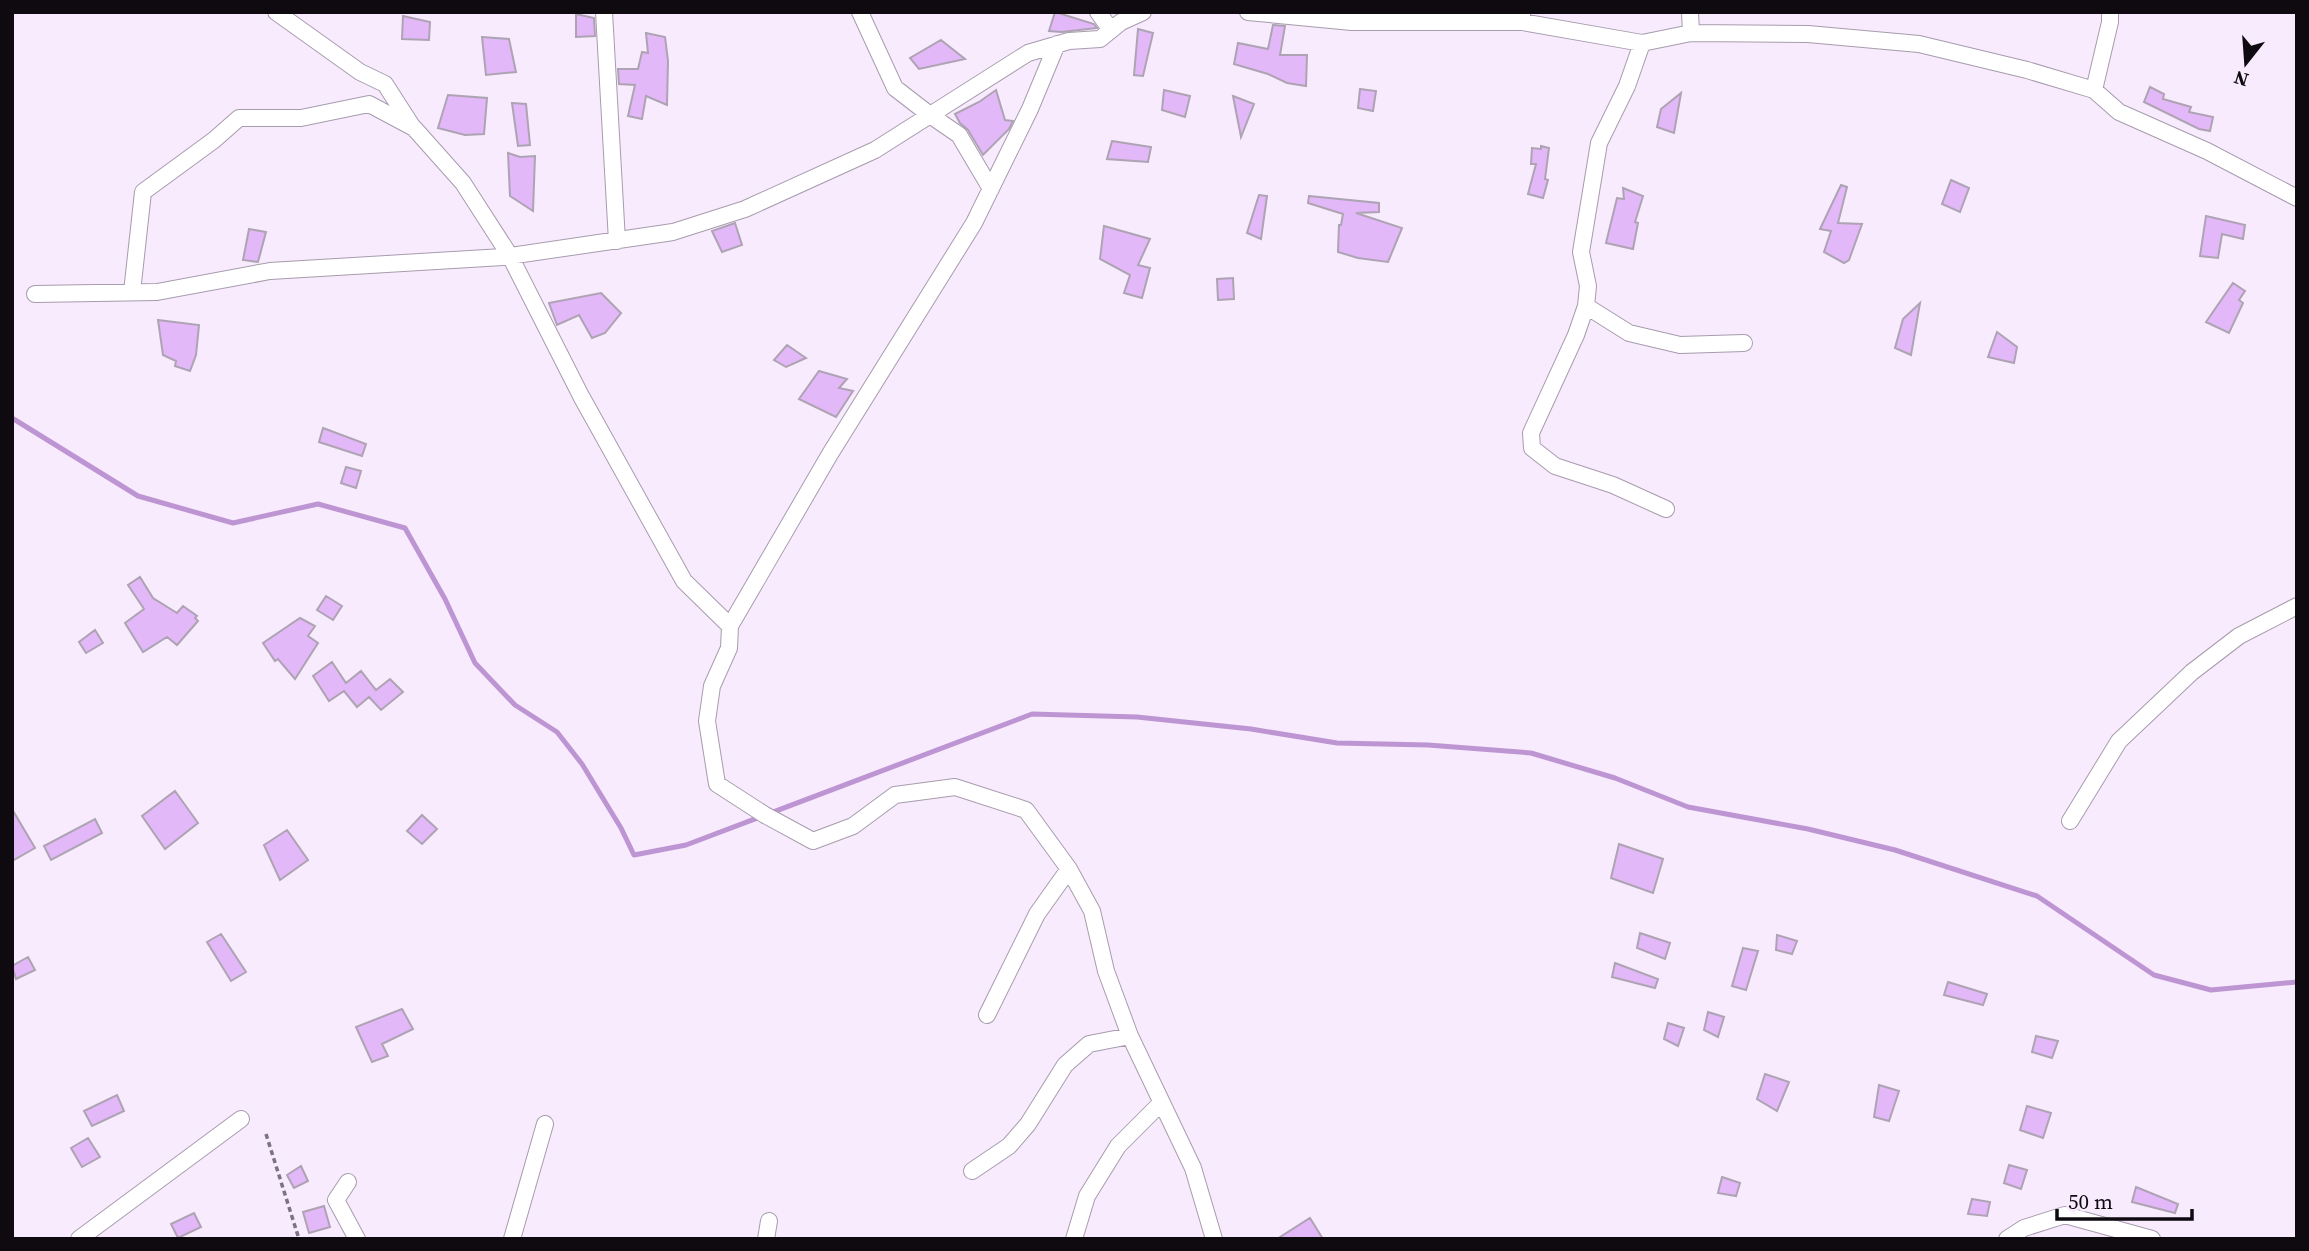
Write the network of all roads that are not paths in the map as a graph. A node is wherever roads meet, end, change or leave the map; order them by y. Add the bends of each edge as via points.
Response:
1 (276, 12) edge
2 (604, 12) edge
3 (860, 12) edge
4 (1098, 12) edge
5 (1143, 12) edge
6 (1248, 12) edge
7 (1690, 12) edge
8 (2110, 12) edge
9 (1352, 17) edge
10 (1522, 17) edge
11 (1111, 30) junction
12 (1691, 33) junction
13 (1642, 43) junction
14 (1057, 44) junction
15 (2094, 90) junction
16 (930, 116) junction
17 (414, 128) junction
18 (991, 188) junction
19 (2297, 198) edge
20 (617, 240) junction
21 (510, 256) junction
22 (132, 292) junction
23 (34, 294) dead end
24 (1586, 306) junction
25 (1744, 343) dead end
26 (1666, 509) dead end
27 (2297, 606) edge
28 (730, 626) junction
29 (2070, 821) dead end
30 (1069, 869) junction
31 (987, 1015) dead end
32 (1130, 1035) junction
33 (1161, 1103) junction
34 (242, 1119) dead end
35 (545, 1124) dead end
36 (972, 1171) dead end
37 (348, 1182) dead end
38 (769, 1221) dead end
39 (357, 1237) edge
40 (79, 1239) edge
41 (512, 1239) edge
42 (766, 1239) edge
43 (1074, 1239) edge
44 (1214, 1239) edge
45 (2007, 1239) edge
46 (2152, 1239) edge

1 - 17 street via 360,72 385,84
2 - 20 street
3 - 16 street via 895,88
4 - 11 street
5 - 11 street
6 - 9 street
7 - 12 street
8 - 15 street
9 - 10 street
10 - 13 street
11 - 14 street via 1100,39
12 - 13 street
12 - 15 street via 1808,34 1919,44
13 - 24 street via 1598,143 1581,252 1588,286
14 - 16 street via 1028,53
14 - 18 street
15 - 19 street via 2119,113 2207,151
16 - 18 street via 959,135
16 - 20 street via 875,150 745,209 673,232
17 - 21 street via 463,183
17 - 22 street via 369,104 301,118 239,118 143,192
18 - 28 street
20 - 21 street
21 - 22 street via 270,271 157,292
21 - 28 street via 684,581
22 - 23 street
24 - 25 street via 1629,333 1681,345
24 - 26 street via 1531,433 1532,448 1555,466 1614,485
27 - 29 street via 2239,636 2192,672 2119,741
28 - 30 street via 729,648 712,686 707,721 717,784 813,841 853,826 895,795 955,787 1026,810
30 - 31 street via 1037,914
30 - 32 street via 1092,911 1106,971
32 - 33 street
32 - 36 street via 1089,1044 1065,1065 1009,1146
33 - 43 street via 1118,1146 1087,1196
33 - 44 street via 1193,1168
34 - 40 street
35 - 41 street
37 - 39 street via 336,1200
38 - 42 street
45 - 46 street via 2065,1214

